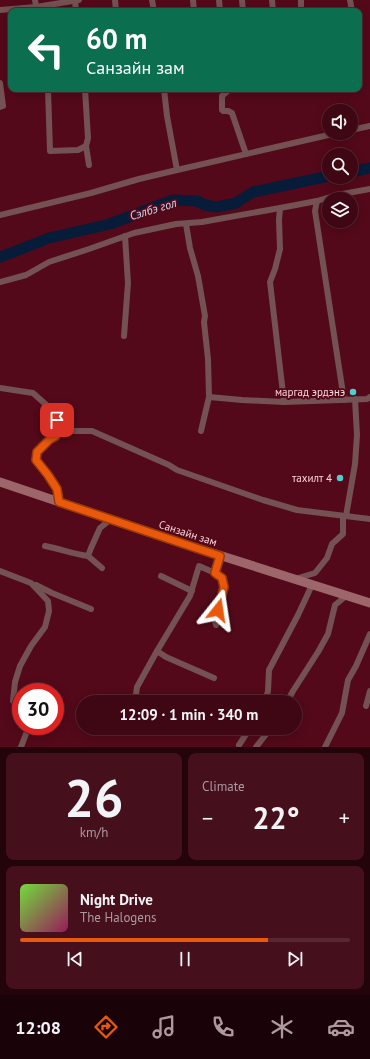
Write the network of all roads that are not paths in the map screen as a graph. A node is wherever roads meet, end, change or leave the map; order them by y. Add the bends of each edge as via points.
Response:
1 (75, 0) edge
2 (79, 0) edge
3 (36, 6) edge
4 (18, 8) edge
5 (0, 83) edge
6 (48, 92) edge
7 (84, 92) edge
8 (164, 92) edge
9 (227, 92) edge
10 (0, 106) edge
11 (370, 126) edge
12 (358, 129) edge
13 (322, 136) edge
14 (86, 146) junction
15 (246, 154) junction
16 (89, 165) dead end
17 (177, 170) junction
18 (370, 189) edge
19 (317, 201) junction
20 (280, 208) junction
21 (0, 215) edge
22 (186, 224) junction
23 (125, 236) junction
24 (0, 282) edge
25 (124, 336) dead end
26 (0, 388) edge
27 (209, 397) junction
28 (370, 397) edge
29 (355, 399) junction
30 (344, 400) junction
31 (284, 402) junction
32 (201, 431) dead end
33 (56, 436) junction
34 (0, 482) edge
35 (59, 502) junction
36 (345, 516) junction
37 (370, 519) edge
38 (111, 520) junction
39 (45, 546) dead end
40 (88, 556) junction
41 (220, 556) junction
42 (102, 568) dead end
43 (0, 571) edge
44 (215, 573) junction
45 (161, 576) dead end
46 (294, 579) junction
47 (30, 583) junction
48 (312, 585) junction
49 (192, 591) junction
50 (346, 596) junction
51 (370, 603) edge
52 (91, 609) dead end
53 (216, 625) dead end
54 (370, 634) edge
55 (157, 651) junction
56 (214, 678) dead end
57 (15, 683) edge
58 (370, 691) edge
59 (136, 694) dead end
60 (267, 695) edge
61 (291, 695) edge
62 (366, 706) dead end
63 (26, 735) edge
64 (246, 735) edge
65 (265, 735) edge
66 (239, 746) dead end
67 (21, 747) edge
68 (256, 747) edge
69 (325, 747) edge

1 - 2 street
1 - 3 street
3 - 4 street
5 - 10 street via 3,106
6 - 14 street via 50,151 78,150
7 - 14 street via 88,138
8 - 17 street
9 - 15 street via 222,96 222,110 232,113
11 - 12 street
13 - 15 street
14 - 16 street
15 - 17 street
17 - 21 street
18 - 19 street
19 - 20 street
19 - 30 street via 315,211
20 - 22 street
20 - 31 street via 280,249 270,282
22 - 23 street
22 - 27 street via 206,316 204,322
23 - 24 street via 49,262 26,275
23 - 25 street via 128,283
26 - 33 street via 34,393 52,410 57,420
27 - 31 street
27 - 32 street
28 - 29 street
29 - 30 street
29 - 36 street via 355,464
30 - 31 street
33 - 35 street via 37,452 36,460 57,489
33 - 36 street via 62,431 92,431 176,470 263,500 297,510
34 - 35 main road, Санзайн зам
35 - 38 main road, Санзайн зам
36 - 37 street
36 - 46 street via 343,534 332,544 327,558 315,573
38 - 40 street via 100,528
38 - 41 main road, Санзайн зам
39 - 40 street
40 - 42 street
41 - 44 street
41 - 46 main road, Санзайн зам
43 - 47 street
44 - 49 street via 199,566
44 - 53 street via 222,578 224,587
45 - 49 street
46 - 48 main road, Санзайн зам
47 - 52 street
47 - 57 street via 48,601 49,611 46,627 31,646 20,666
48 - 50 main road, Санзайн зам
48 - 60 street via 269,670
49 - 55 street
50 - 51 main road, Санзайн зам
50 - 61 street via 335,605 328,634
54 - 69 street via 348,680 342,713
55 - 56 street
55 - 59 street via 137,687
58 - 62 street
63 - 67 street
64 - 66 street
65 - 68 street

